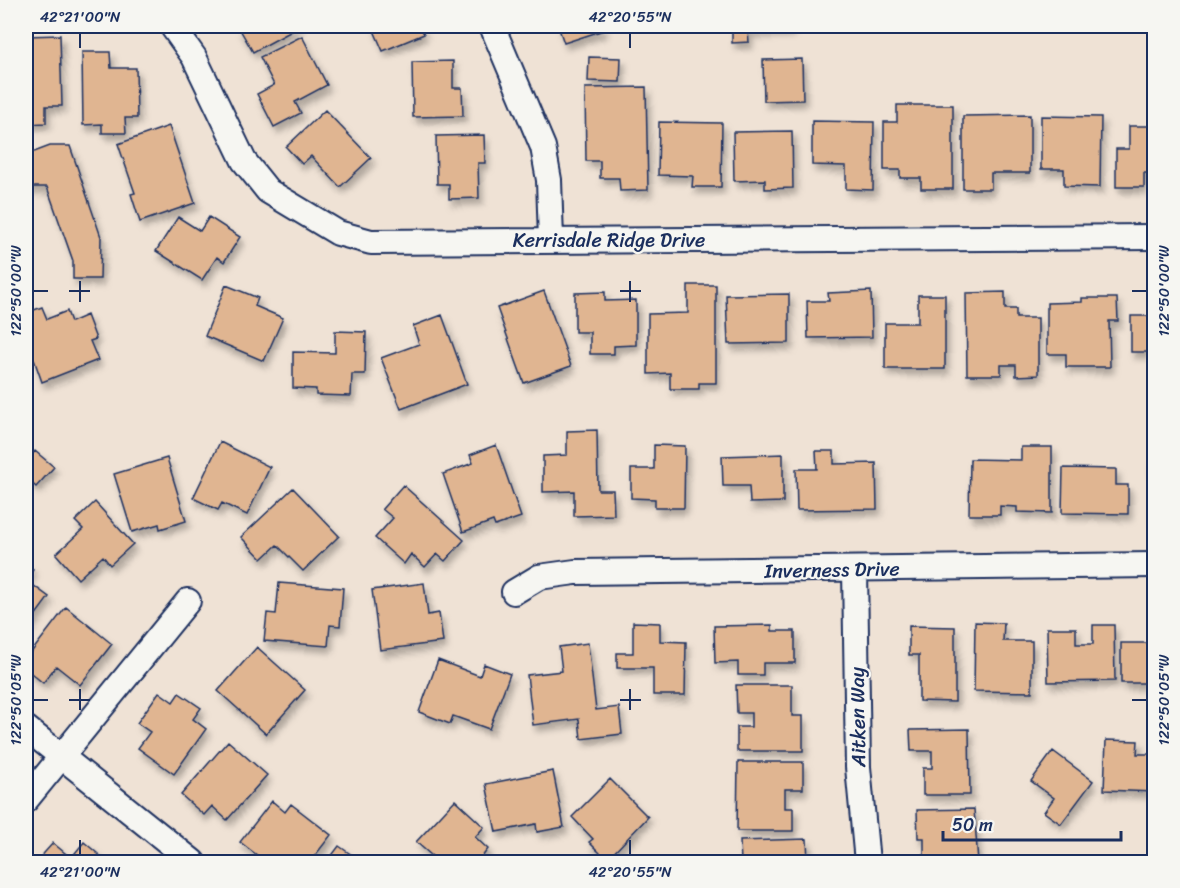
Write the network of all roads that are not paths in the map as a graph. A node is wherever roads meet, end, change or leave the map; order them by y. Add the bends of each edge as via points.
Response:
1 (172, 26) edge
2 (492, 26) edge
3 (1155, 237) edge
4 (551, 240) junction
5 (1155, 565) edge
6 (855, 570) junction
7 (514, 592) dead end
8 (188, 601) dead end
9 (26, 728) edge
10 (61, 756) junction
11 (26, 800) edge
12 (193, 862) edge
13 (867, 862) edge

1 - 4 street, Kerrisdale Ridge Drive via 194,57 244,161 268,191 297,211 338,233 371,242
2 - 4 street via 543,147 549,180
3 - 4 street, Kerrisdale Ridge Drive
5 - 6 street, Inverness Drive
6 - 7 street, Inverness Drive via 575,572 539,577
6 - 13 street, Aitken Way via 858,767
8 - 10 street
9 - 10 street
10 - 11 street
10 - 12 street

